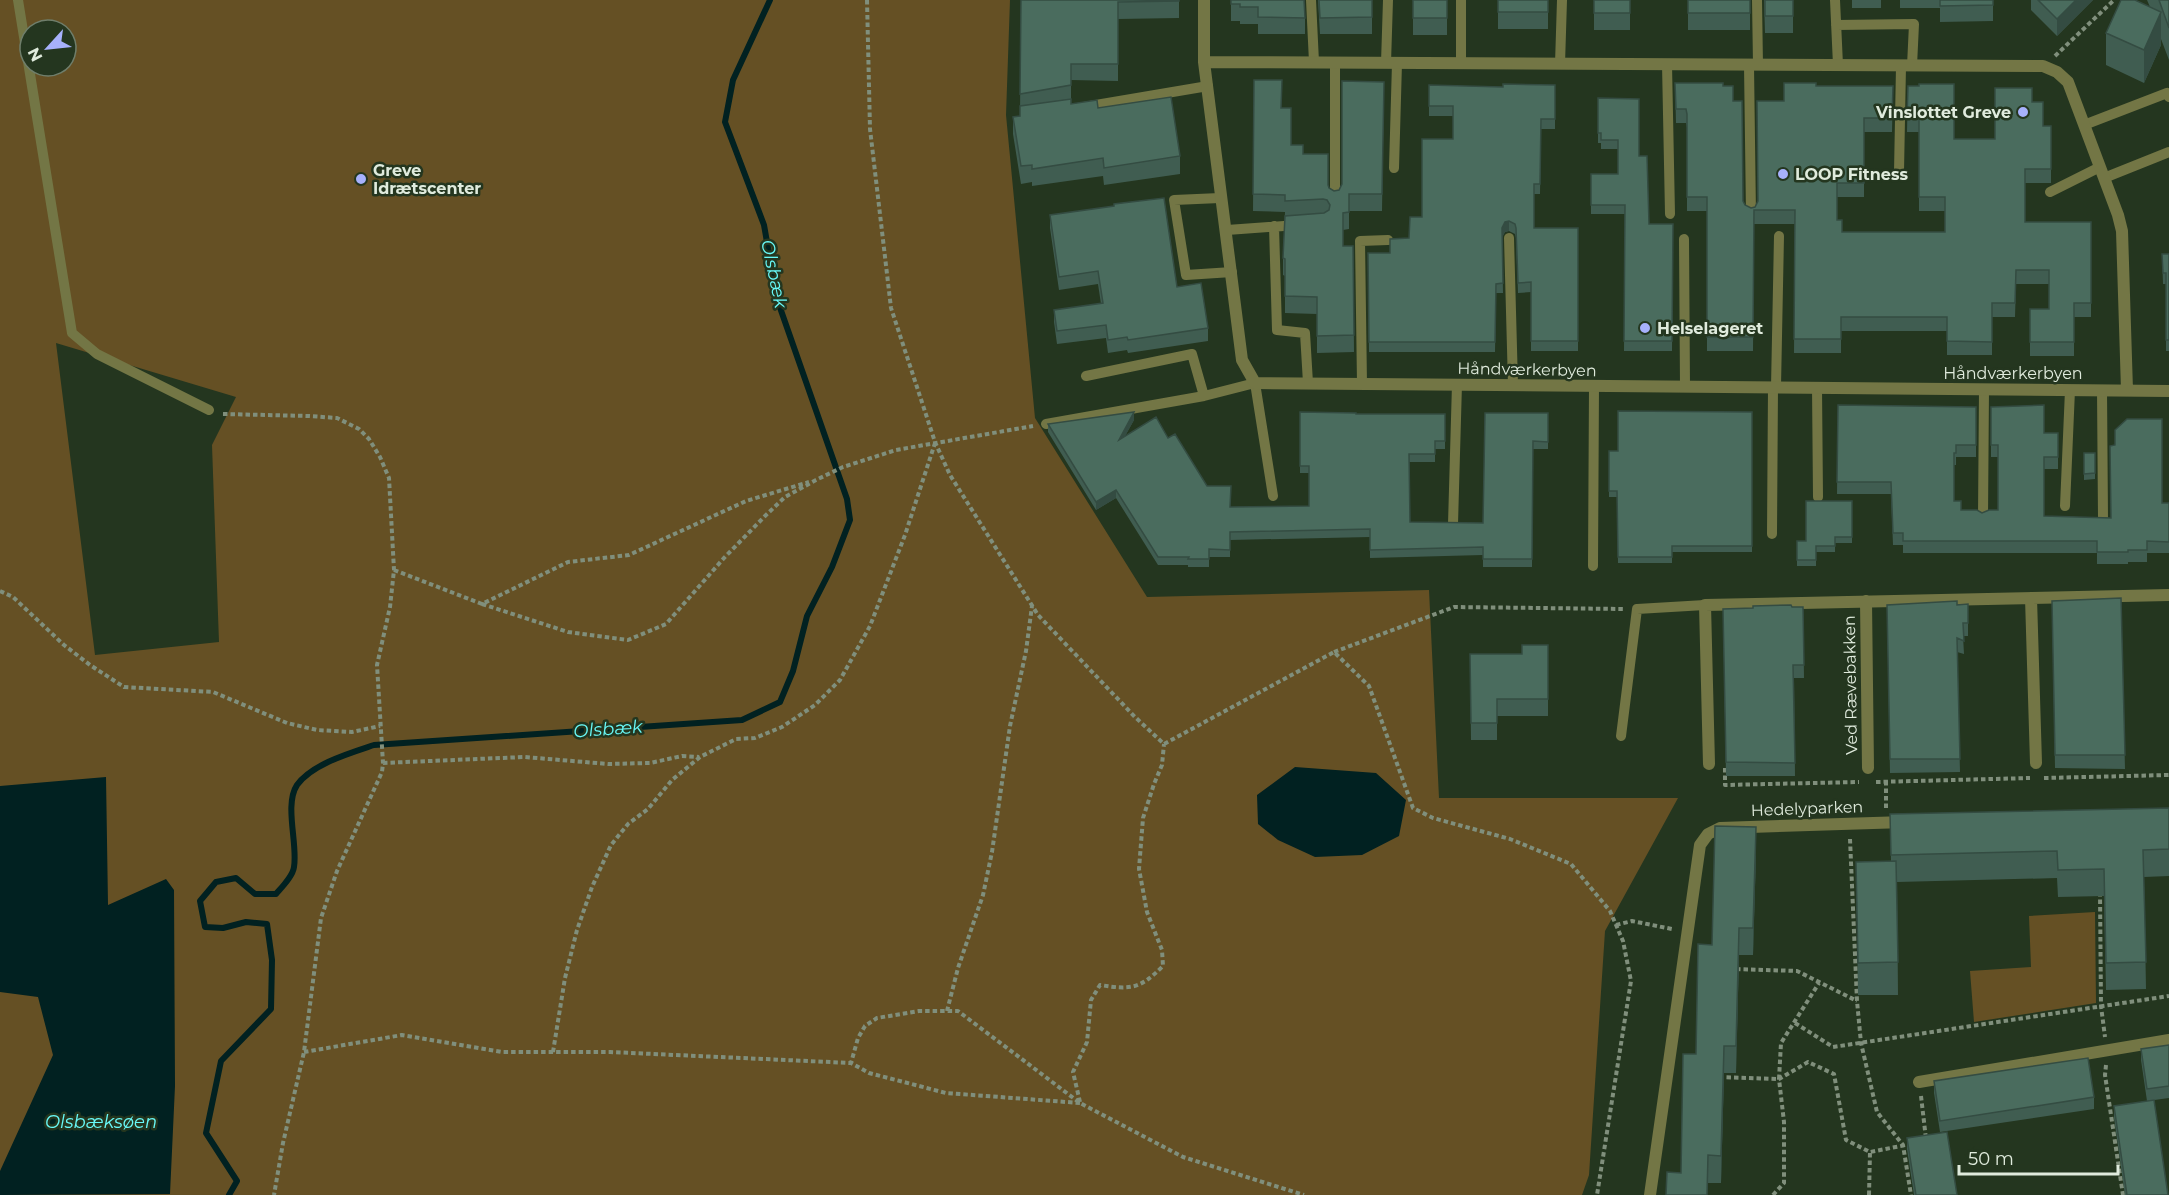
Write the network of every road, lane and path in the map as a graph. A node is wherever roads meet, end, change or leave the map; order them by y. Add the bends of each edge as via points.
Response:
1 (18, 0) edge
2 (867, 0) edge
3 (1204, 0) edge
4 (1311, 0) edge
5 (1388, 0) edge
6 (1461, 0) edge
7 (1562, 0) edge
8 (1757, 0) edge
9 (1835, 0) edge
10 (2114, 0) edge
11 (1836, 25) junction
12 (1204, 62) junction
13 (1314, 62) junction
14 (1335, 62) junction
15 (1391, 63) junction
16 (1461, 63) junction
17 (1560, 64) junction
18 (1667, 64) junction
19 (1753, 65) junction
20 (1838, 65) junction
21 (1906, 66) junction
22 (2043, 66) junction
23 (1208, 86) junction
24 (2169, 97) edge
25 (1070, 110) edge
26 (2084, 125) junction
27 (2169, 152) edge
28 (1394, 168) dead end
29 (1899, 172) dead end
30 (2102, 172) junction
31 (2050, 192) dead end
32 (1220, 198) junction
33 (1335, 201) edge
34 (1670, 214) dead end
35 (1751, 215) edge
36 (1313, 224) edge
37 (1274, 226) junction
38 (1227, 230) junction
39 (1779, 236) dead end
40 (1509, 238) dead end
41 (1684, 239) dead end
42 (1388, 240) edge
43 (1232, 272) junction
44 (1086, 376) dead end
45 (1255, 383) junction
46 (1308, 383) junction
47 (1362, 384) junction
48 (1457, 384) junction
49 (1513, 385) junction
50 (1594, 386) junction
51 (1684, 386) junction
52 (1775, 387) junction
53 (1816, 387) junction
54 (1984, 389) junction
55 (2070, 390) junction
56 (2102, 390) junction
57 (2127, 390) junction
58 (2169, 391) edge
59 (1204, 396) junction
60 (209, 410) joint
61 (1046, 424) joint
62 (935, 442) junction
63 (816, 480) junction
64 (1273, 496) dead end
65 (1818, 496) dead end
66 (2066, 506) dead end
67 (1983, 518) edge
68 (2103, 518) edge
69 (1453, 524) edge
70 (1772, 534) dead end
71 (1593, 566) dead end
72 (393, 570) junction
73 (0, 591) edge
74 (2169, 595) edge
75 (2031, 598) junction
76 (1866, 601) junction
77 (482, 604) junction
78 (1032, 605) junction
79 (1705, 605) junction
80 (1636, 609) junction
81 (1334, 652) junction
82 (380, 726) junction
83 (1621, 736) dead end
84 (1164, 744) junction
85 (700, 757) junction
86 (383, 763) junction
87 (2036, 763) dead end
88 (1709, 764) joint
89 (1868, 768) dead end
90 (2169, 775) edge
91 (1886, 782) junction
92 (1887, 822) junction
93 (1922, 822) edge
94 (1850, 823) junction
95 (2099, 881) edge
96 (1616, 925) junction
97 (1687, 933) junction
98 (1728, 968) edge
99 (1820, 983) junction
100 (2169, 996) edge
101 (1857, 1001) junction
102 (2101, 1006) junction
103 (947, 1011) junction
104 (1794, 1023) junction
105 (2169, 1041) edge
106 (1861, 1043) junction
107 (2107, 1051) junction
108 (304, 1052) junction
109 (553, 1052) junction
110 (851, 1063) junction
111 (1712, 1076) edge
112 (1779, 1079) junction
113 (1919, 1082) joint
114 (1080, 1103) junction
115 (1926, 1140) edge
116 (1914, 1143) edge
117 (1903, 1145) junction
118 (1870, 1152) junction
119 (274, 1195) edge
120 (1305, 1195) edge
121 (1597, 1195) edge
122 (1650, 1195) edge
123 (1773, 1195) edge
124 (1869, 1195) edge
125 (1911, 1195) edge
126 (2123, 1195) edge

1 - 60 lane via 72,333 97,354
2 - 62 path via 870,129 891,308
3 - 12 street
4 - 13 lane
5 - 15 lane
6 - 16 lane
7 - 17 lane
8 - 19 lane
9 - 11 lane
10 - 22 path
11 - 20 lane
11 - 21 lane via 1914,24
12 - 13 street
12 - 23 street
13 - 14 street
14 - 15 street
14 - 33 lane
15 - 16 street
15 - 28 lane
16 - 17 street
17 - 18 street
18 - 19 street
18 - 34 lane
19 - 20 street
19 - 35 lane
20 - 21 street
21 - 22 street
21 - 29 lane
22 - 26 street via 2068,82
23 - 25 lane
23 - 32 street
24 - 26 lane via 2167,93
26 - 30 street
27 - 30 lane
30 - 31 lane
30 - 57 street via 2122,231
32 - 38 street
32 - 43 lane via 1174,200 1186,275
36 - 37 lane
37 - 38 lane
37 - 46 lane via 1277,330 1305,333
38 - 43 street
39 - 52 lane
40 - 49 lane
41 - 51 lane
42 - 47 lane via 1360,241
43 - 45 street via 1242,360
44 - 59 lane via 1192,354
45 - 46 street, Håndværkerbyen
45 - 59 lane
45 - 64 lane
46 - 47 street, Håndværkerbyen
47 - 48 street, Håndværkerbyen
48 - 49 street, Håndværkerbyen
48 - 69 lane
49 - 50 street, Håndværkerbyen
50 - 51 street, Håndværkerbyen
50 - 71 lane
51 - 52 street, Håndværkerbyen
52 - 53 street, Håndværkerbyen
52 - 70 lane
53 - 54 street, Håndværkerbyen
53 - 65 lane
54 - 55 street, Håndværkerbyen
54 - 67 lane
55 - 56 street, Håndværkerbyen
55 - 66 lane
56 - 57 street, Håndværkerbyen
56 - 68 lane
57 - 58 street, Håndværkerbyen
59 - 61 lane
60 - 72 path via 224,414 337,418 359,429 369,439 389,478
61 - 62 path
62 - 63 path via 896,450
62 - 78 path via 950,476
62 - 85 path via 870,626 840,680 814,705 782,727 755,738 736,739
63 - 77 path via 746,501 629,555 568,562
63 - 77 path via 785,497 765,516 666,624 628,640 567,632
72 - 77 path
72 - 82 path via 390,608 377,666
73 - 82 path via 13,597 64,645 124,687 213,692 287,723 317,730 352,732
74 - 75 street, Ved Rævebakken
75 - 76 street, Ved Rævebakken
75 - 87 street
76 - 79 street, Ved Rævebakken
76 - 89 street, Ved Rævebakken
78 - 84 path
78 - 103 path via 983,895
79 - 80 lane
79 - 88 street
80 - 81 path via 1455,607
80 - 83 lane
81 - 84 path
81 - 96 path via 1369,686 1413,808 1433,818 1510,839 1571,864 1610,910
82 - 86 path
84 - 114 path via 1162,765 1143,818 1139,869 1163,966 1147,982 1124,988 1100,985 1091,1000 1087,1042 1073,1072
85 - 86 path via 608,764 524,757
85 - 109 path via 672,780 648,809 627,824 611,845 577,930
86 - 108 path via 321,918
88 - 91 path via 1725,763 1725,785
90 - 91 path
91 - 92 path
92 - 93 street, Hedelyparken
92 - 94 street, Hedelyparken
94 - 97 street, Hedelyparken via 1720,828 1708,834 1700,844
94 - 101 path
95 - 102 path
96 - 97 path via 1632,921
96 - 121 path via 1631,981
97 - 122 street, Hedelyparken
98 - 99 path via 1797,971
99 - 101 path
99 - 104 path
100 - 102 path
101 - 106 path
102 - 106 path
102 - 107 path
103 - 110 path via 877,1018 865,1026 858,1038
103 - 114 path via 958,1011
104 - 106 path via 1833,1047
104 - 112 path via 1781,1043
105 - 107 street
106 - 117 path via 1877,1112
107 - 113 street
107 - 126 path via 2105,1075
108 - 109 path via 402,1035 502,1052
108 - 119 path
109 - 110 path
110 - 114 path via 869,1073 946,1093
111 - 112 path
112 - 118 path via 1808,1062 1834,1074 1846,1140
112 - 123 path via 1784,1183
113 - 115 path
114 - 120 path via 1184,1156
116 - 117 path
117 - 118 path
117 - 125 path
118 - 124 path

